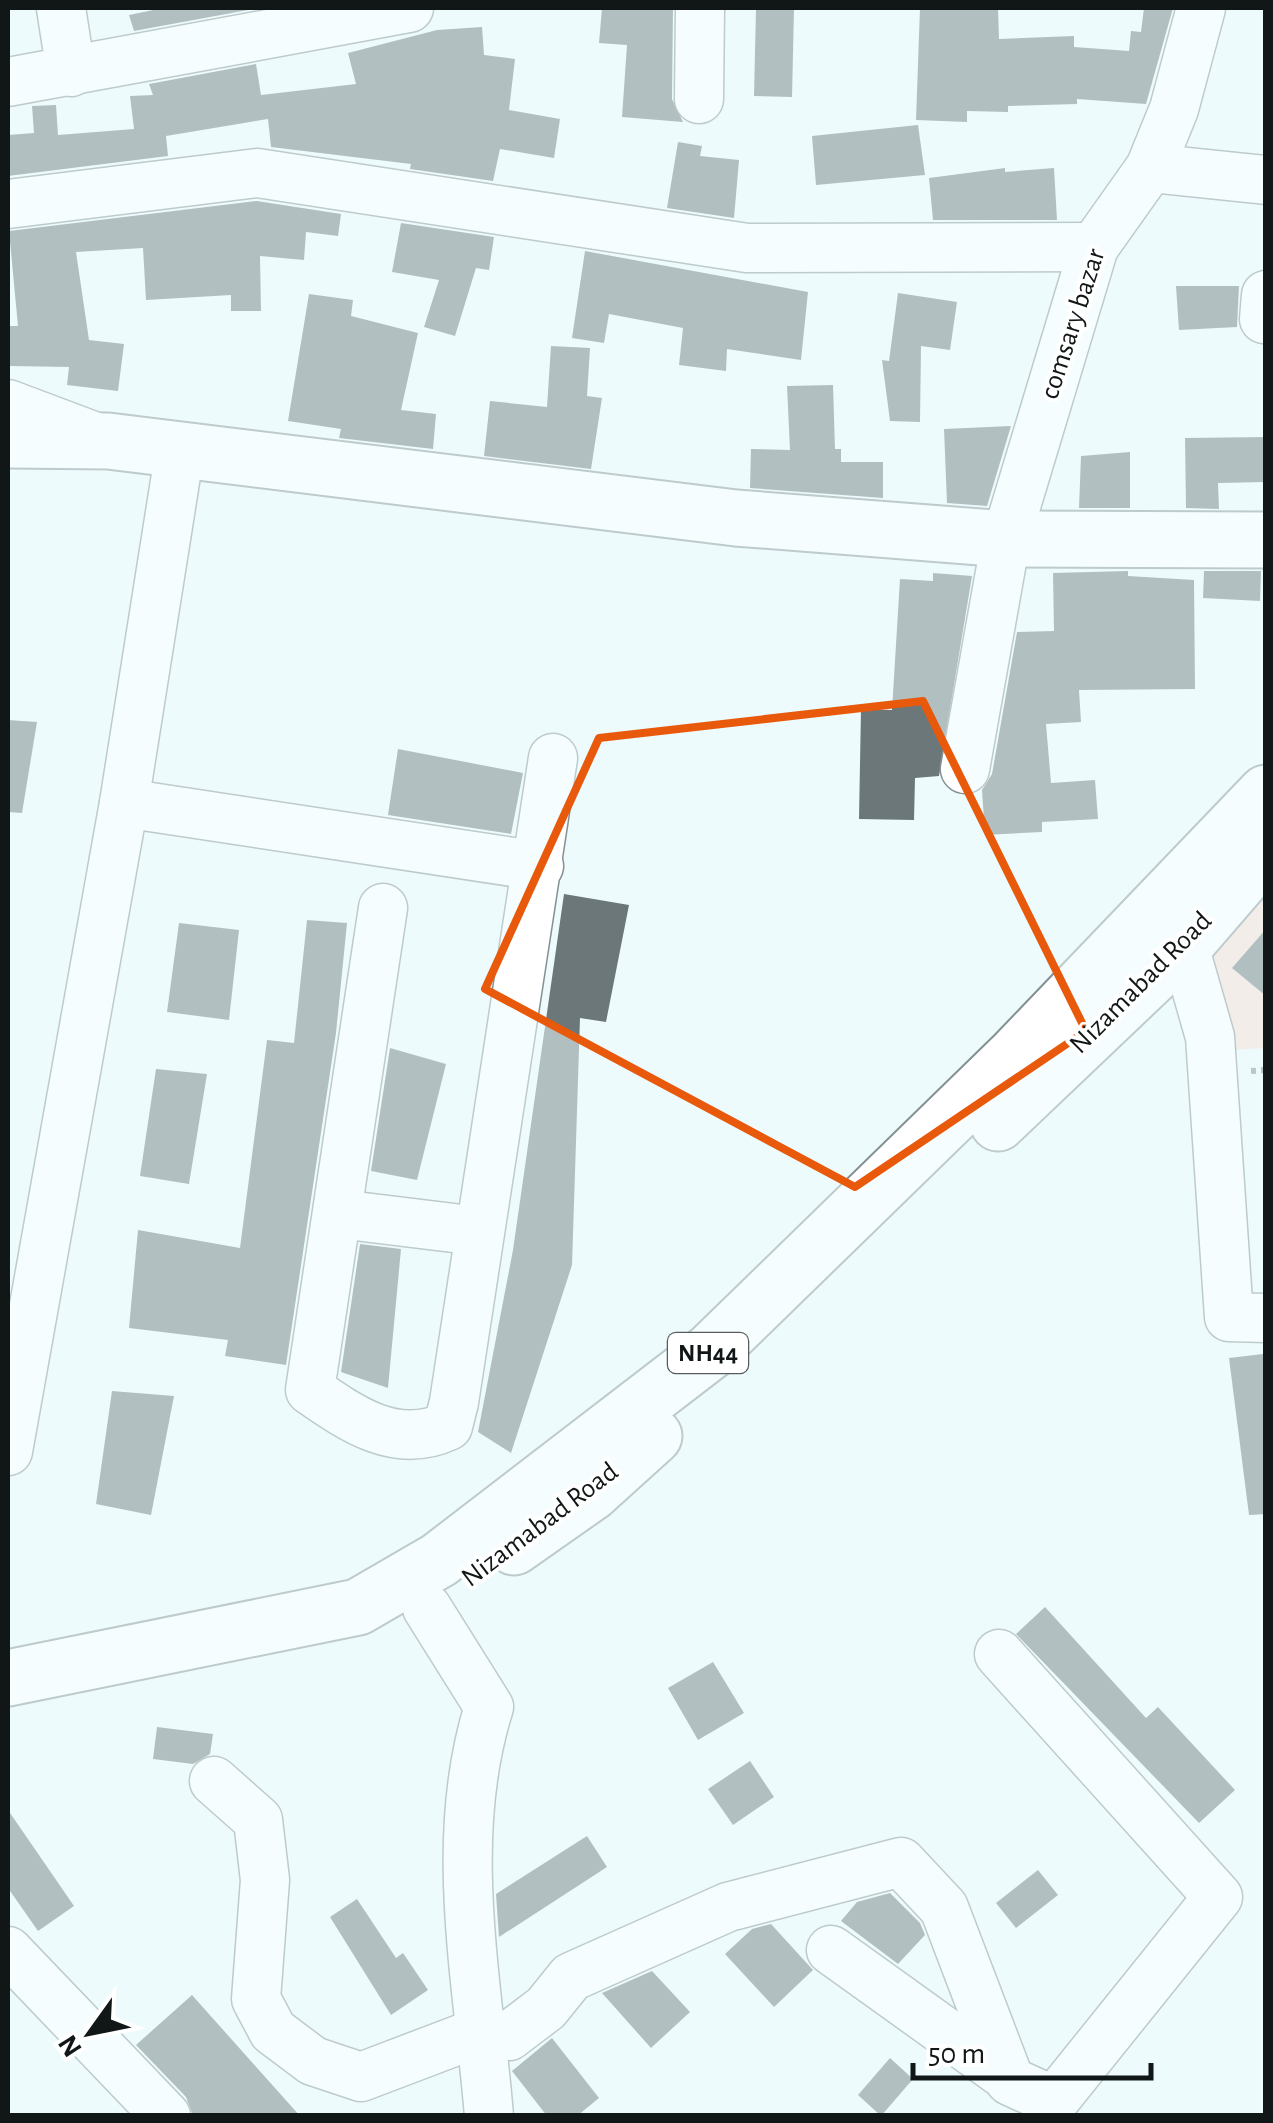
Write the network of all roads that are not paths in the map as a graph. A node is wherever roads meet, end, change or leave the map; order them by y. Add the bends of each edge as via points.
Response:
1 (61, 8) edge
2 (410, 8) edge
3 (700, 8) edge
4 (1201, 8) edge
5 (72, 72) junction
6 (8, 82) edge
7 (700, 100) dead end
8 (1150, 168) junction
9 (1266, 180) edge
10 (8, 204) edge
11 (1094, 247) junction
12 (1266, 295) edge
13 (1264, 319) edge
14 (8, 404) edge
15 (8, 440) edge
16 (108, 442) junction
17 (180, 450) junction
18 (1006, 539) junction
19 (1266, 540) edge
20 (552, 758) dead end
21 (965, 769) dead end
22 (1266, 793) edge
23 (124, 803) junction
24 (1266, 850) edge
25 (539, 866) junction
26 (383, 908) dead end
27 (1184, 946) junction
28 (338, 1214) junction
29 (478, 1232) junction
30 (1266, 1318) edge
31 (8, 1451) edge
32 (428, 1608) junction
33 (998, 1654) dead end
34 (8, 1678) edge
35 (8, 1709) edge
36 (214, 1781) dead end
37 (831, 1950) dead end
38 (8, 1951) edge
39 (482, 2031) junction
40 (1006, 2096) edge
41 (1059, 2108) edge
42 (166, 2116) edge
43 (489, 2116) edge

1 - 5 street
2 - 5 street
3 - 7 street
4 - 8 street, comsary bazar
5 - 6 street
8 - 9 street
8 - 11 street, comsary bazar
10 - 11 street via 257,174 747,248
11 - 18 street, comsary bazar
12 - 13 street
14 - 16 street
15 - 16 main road
16 - 17 main road
17 - 18 main road via 736,518
17 - 23 street
18 - 19 main road
18 - 21 street, comsary bazar
20 - 25 street
22 - 34 main road, NH44 via 1014,1056 711,1351 439,1560 358,1607
23 - 25 street
23 - 31 street
24 - 27 main road, Nizamabad Road / NH44
25 - 29 street
26 - 28 street
27 - 30 street via 1210,1037 1229,1316
27 - 32 main road, Nizamabad Road / NH44 via 591,1493
28 - 29 street
28 - 29 street via 310,1390 396,1437 423,1438 448,1426
32 - 35 main road, Nizamabad Road / NH44 via 309,1648
32 - 39 street via 489,1706 478,1743 466,1905
33 - 41 street via 1218,1897
36 - 39 street via 258,1820 265,1880 256,1999 272,2031 313,2062 362,2077
37 - 40 street
38 - 42 street
39 - 40 street via 509,2036 572,1977 728,1907 901,1862 944,1908
39 - 43 street
40 - 41 street

